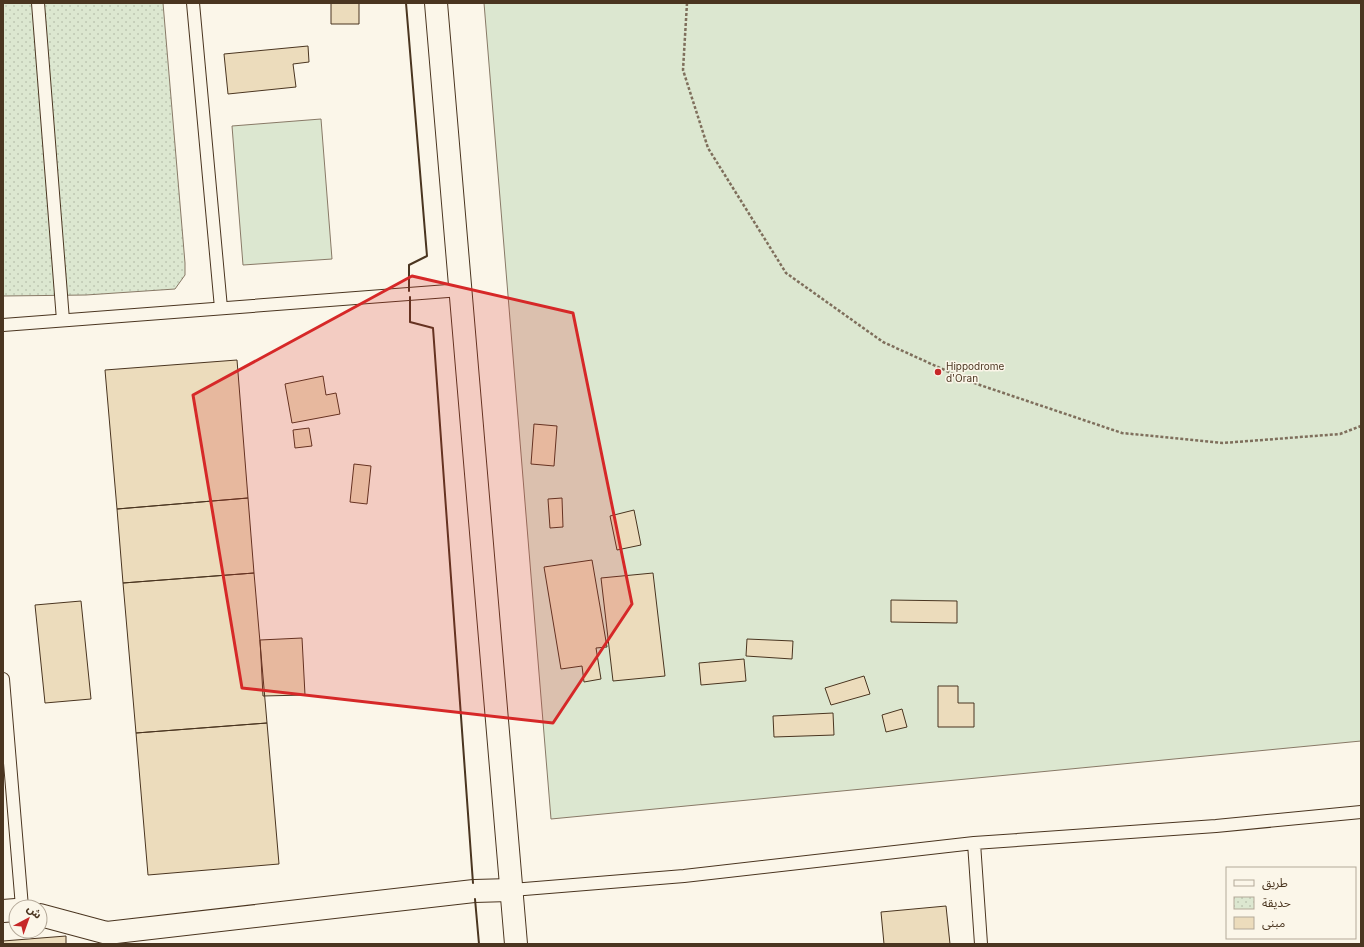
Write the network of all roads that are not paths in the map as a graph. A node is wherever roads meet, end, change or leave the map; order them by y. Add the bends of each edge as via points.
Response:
1 (38, 3) edge
2 (193, 3) edge
3 (436, 3) edge
4 (461, 290) junction
5 (221, 308) junction
6 (63, 320) junction
7 (3, 325) edge
8 (3, 679) edge
9 (1361, 812) edge
10 (974, 843) junction
11 (512, 890) junction
12 (21, 899) edge
13 (48, 917) edge
14 (516, 944) edge
15 (981, 944) edge

1 - 6 lane
2 - 5 lane
3 - 4 main road
4 - 5 lane
4 - 11 main road
5 - 6 lane
6 - 7 lane
8 - 12 lane
9 - 10 lane via 1216,826
10 - 11 lane via 684,876
10 - 15 lane
11 - 13 main road via 474,891 107,933
11 - 14 main road

